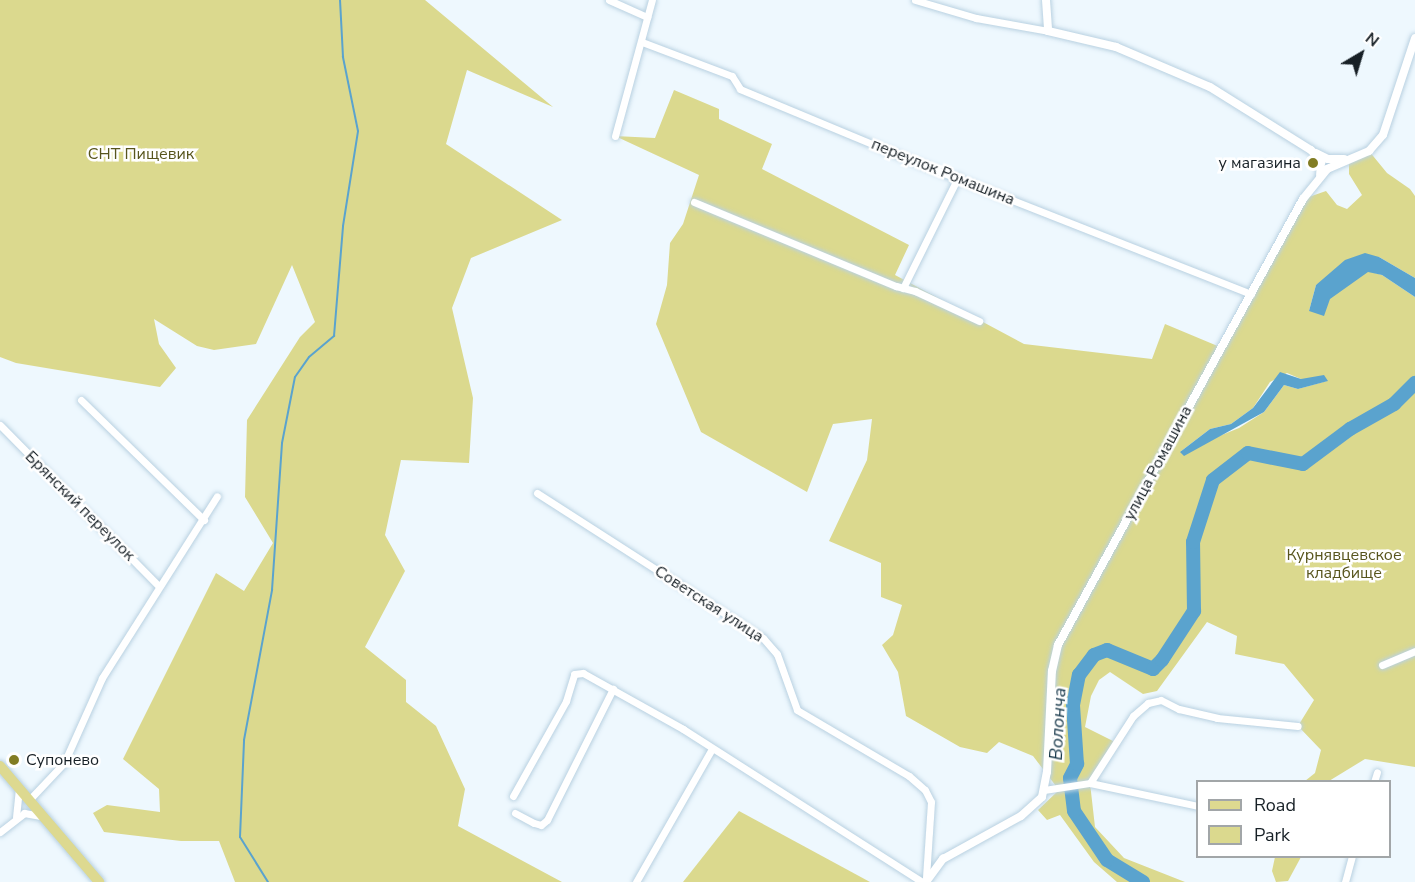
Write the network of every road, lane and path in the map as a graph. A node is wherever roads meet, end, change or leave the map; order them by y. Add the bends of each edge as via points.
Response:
1 (609, 0) edge
2 (652, 0) edge
3 (915, 0) edge
4 (1046, 0) edge
5 (647, 17) junction
6 (1048, 31) junction
7 (1415, 38) edge
8 (642, 42) junction
9 (615, 136) dead end
10 (1311, 150) junction
11 (1349, 159) junction
12 (1320, 175) junction
13 (958, 177) junction
14 (694, 202) dead end
15 (903, 288) junction
16 (1251, 294) junction
17 (979, 321) dead end
18 (81, 400) dead end
19 (0, 425) edge
20 (537, 493) dead end
21 (217, 496) dead end
22 (204, 520) junction
23 (159, 586) junction
24 (1415, 651) edge
25 (1382, 665) dead end
26 (612, 689) junction
27 (1298, 726) dead end
28 (712, 749) junction
29 (0, 766) edge
30 (1377, 772) dead end
31 (1375, 780) edge
32 (1090, 783) junction
33 (16, 786) junction
34 (1044, 790) junction
35 (513, 796) dead end
36 (29, 800) junction
37 (1196, 807) edge
38 (515, 813) dead end
39 (16, 817) junction
40 (47, 820) junction
41 (0, 832) edge
42 (1352, 858) edge
43 (925, 881) edge
44 (99, 882) edge
45 (636, 882) edge
46 (1345, 882) edge

1 - 5 street
2 - 5 street
3 - 6 street via 969,16
4 - 6 street
5 - 8 street
6 - 10 street via 1096,40 1176,70
7 - 11 street, улица Ромашина via 1383,135 1373,148
8 - 9 street
8 - 13 street, переулок Ромашина via 732,76 740,89
10 - 11 street via 1328,159
10 - 12 street via 1321,162
11 - 12 street, улица Ромашина
12 - 16 street, улица Ромашина
13 - 15 street
13 - 16 street, переулок Ромашина
14 - 15 street
15 - 17 street
16 - 34 street, улица Ромашина via 1058,645 1052,671
18 - 22 street
19 - 23 street, Брянский переулок
20 - 43 street, Советская улица via 763,638 777,654 797,710 909,776 925,790 931,802
21 - 22 street
22 - 23 street
23 - 36 street via 102,678 64,764
24 - 25 street
26 - 28 street
26 - 35 street via 586,675 574,674 566,700
26 - 38 street via 547,820 541,825
27 - 32 street via 1217,718 1179,709 1161,700 1133,716
28 - 43 street
28 - 45 street
29 - 33 main road
30 - 31 street
32 - 34 street
32 - 37 street
33 - 36 main road
33 - 39 street via 21,798
34 - 43 street via 1030,810 956,850 934,866
36 - 40 main road
39 - 40 street via 29,812
39 - 41 street
40 - 44 main road
42 - 46 street

